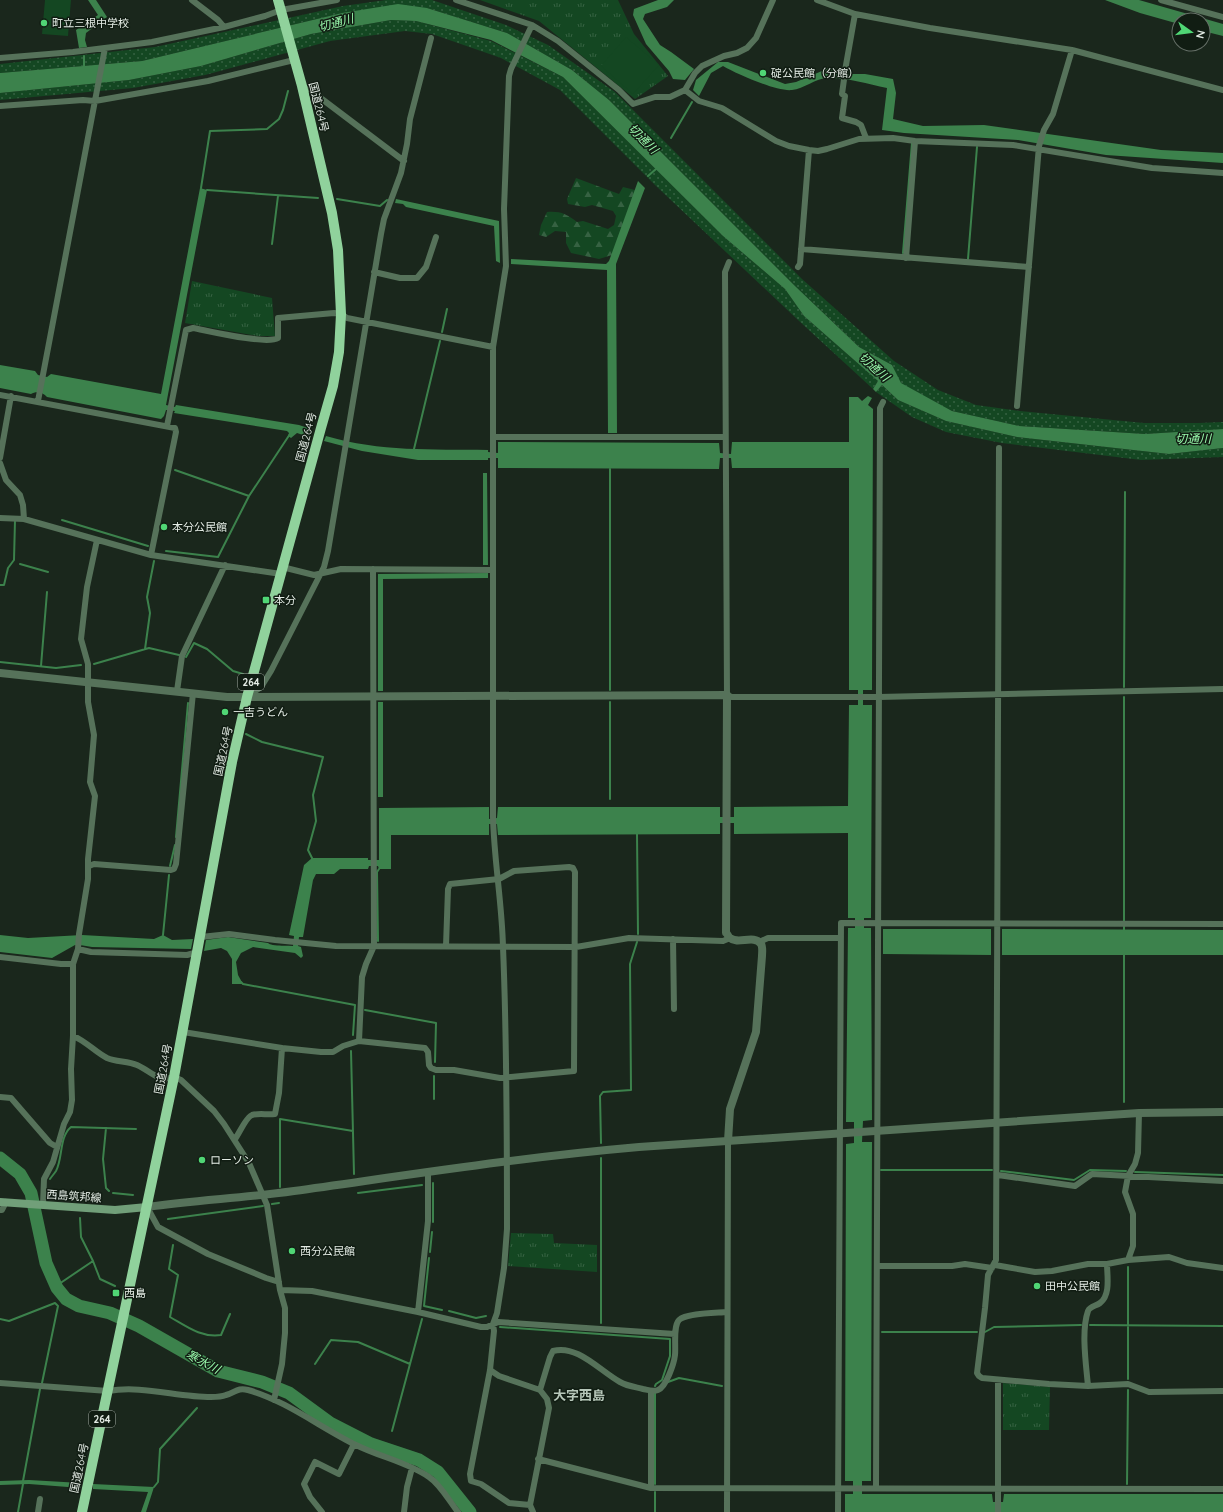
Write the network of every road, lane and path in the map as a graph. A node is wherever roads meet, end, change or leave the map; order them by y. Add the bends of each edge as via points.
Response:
1 (192, 0) edge
2 (338, 0) edge
3 (456, 0) edge
4 (773, 0) edge
5 (817, 0) edge
6 (1161, 0) edge
7 (280, 8) edge
8 (855, 14) junction
9 (1223, 17) edge
10 (224, 27) junction
11 (531, 27) junction
12 (431, 38) dead end
13 (105, 49) junction
14 (1072, 50) junction
15 (0, 58) edge
16 (294, 60) junction
17 (302, 86) junction
18 (685, 90) junction
19 (1223, 90) edge
20 (95, 99) junction
21 (0, 106) edge
22 (866, 138) junction
23 (915, 141) junction
24 (1038, 148) junction
25 (809, 150) junction
26 (404, 161) junction
27 (1223, 173) edge
28 (436, 236) dead end
29 (801, 249) junction
30 (906, 258) junction
31 (729, 262) dead end
32 (798, 267) dead end
33 (1029, 267) junction
34 (374, 272) junction
35 (341, 314) junction
36 (366, 321) junction
37 (493, 347) junction
38 (0, 394) edge
39 (11, 396) junction
40 (38, 398) junction
41 (883, 402) dead end
42 (1017, 406) dead end
43 (167, 426) junction
44 (493, 437) junction
45 (725, 437) junction
46 (999, 448) dead end
47 (0, 458) edge
48 (0, 463) edge
49 (0, 518) edge
50 (24, 519) junction
51 (96, 540) junction
52 (151, 555) junction
53 (225, 565) junction
54 (373, 569) junction
55 (282, 570) junction
56 (492, 570) junction
57 (321, 573) junction
58 (0, 673) edge
59 (88, 682) junction
60 (1223, 689) edge
61 (177, 692) junction
62 (194, 693) junction
63 (998, 694) junction
64 (726, 695) junction
65 (373, 696) junction
66 (492, 696) junction
67 (247, 697) junction
68 (879, 697) junction
69 (89, 866) junction
70 (498, 879) junction
71 (879, 923) junction
72 (997, 924) junction
73 (1223, 924) edge
74 (200, 937) junction
75 (730, 938) junction
76 (840, 938) junction
77 (673, 939) junction
78 (759, 942) junction
79 (374, 946) junction
80 (446, 946) junction
81 (503, 946) junction
82 (576, 947) junction
83 (78, 948) junction
84 (198, 952) junction
85 (0, 957) edge
86 (73, 964) junction
87 (674, 1009) dead end
88 (183, 1032) junction
89 (73, 1036) junction
90 (359, 1042) junction
91 (282, 1048) junction
92 (174, 1077) junction
93 (506, 1078) junction
94 (0, 1097) edge
95 (1223, 1112) edge
96 (1139, 1113) junction
97 (997, 1122) junction
98 (878, 1130) junction
99 (840, 1132) junction
100 (235, 1139) junction
101 (728, 1141) junction
102 (57, 1146) junction
103 (507, 1162) junction
104 (428, 1173) junction
105 (998, 1175) junction
106 (1128, 1176) junction
107 (1223, 1181) edge
108 (262, 1195) junction
109 (3, 1202) edge
110 (43, 1205) junction
111 (147, 1207) junction
112 (0, 1210) edge
113 (1128, 1260) junction
114 (1107, 1264) junction
115 (878, 1266) junction
116 (993, 1266) junction
117 (1223, 1268) edge
118 (279, 1282) junction
119 (280, 1290) junction
120 (418, 1312) junction
121 (727, 1312) junction
122 (493, 1324) junction
123 (676, 1334) junction
124 (490, 1370) junction
125 (998, 1380) junction
126 (0, 1383) edge
127 (1088, 1386) junction
128 (540, 1390) junction
129 (108, 1391) junction
130 (651, 1391) junction
131 (1223, 1391) edge
132 (274, 1398) junction
133 (354, 1444) junction
134 (538, 1459) junction
135 (412, 1468) junction
136 (651, 1488) junction
137 (727, 1488) junction
138 (876, 1488) junction
139 (998, 1488) junction
140 (838, 1489) junction
141 (1223, 1489) edge
142 (40, 1499) dead end
143 (530, 1505) junction
144 (321, 1511) edge
145 (38, 1512) edge
146 (82, 1512) edge
147 (404, 1512) edge
148 (458, 1512) edge
149 (533, 1512) edge
150 (726, 1512) edge
151 (838, 1512) edge
152 (998, 1512) edge

1 - 10 street
2 - 7 street
3 - 11 street
4 - 18 street via 756,38 747,48 702,66
5 - 8 street
6 - 9 street
7 - 10 street via 265,16
7 - 16 highway, 国道264号 / 264
8 - 14 street
8 - 22 street via 842,94 845,96 842,118 861,125
10 - 13 street
11 - 18 street via 558,41 619,90 632,104 655,97 670,97
11 - 37 street via 509,76 504,190 506,266
12 - 26 street via 410,119
13 - 15 street
13 - 20 street
14 - 19 street
14 - 24 street via 1053,114
16 - 17 highway, 国道264号 / 264
16 - 20 street via 208,81
17 - 26 street
17 - 35 highway, 国道264号 / 264 via 332,213 338,250
18 - 25 street via 699,101 722,108 776,141
20 - 21 street
20 - 40 street
22 - 23 street
22 - 25 street via 818,151
23 - 24 street
23 - 30 street
24 - 27 street via 1152,168
24 - 33 street
25 - 29 street
26 - 34 street via 384,219
28 - 34 street via 426,267 417,278 400,278
29 - 30 street
29 - 32 street
30 - 33 street
31 - 45 street via 725,272
33 - 42 street
34 - 36 street
35 - 36 street via 347,318
35 - 43 street via 324,313 278,318 276,340 260,340 193,328 186,330
35 - 55 highway, 国道264号 / 264 via 339,352 333,386
36 - 37 street
36 - 57 street via 328,551
37 - 44 street
38 - 39 street
39 - 40 street
39 - 47 street
40 - 43 street
41 - 68 street via 880,408
43 - 52 street via 174,428 176,432
44 - 45 street
44 - 56 street
45 - 64 street
46 - 63 street
48 - 50 street via 6,480 20,495
49 - 50 street
50 - 51 street
51 - 52 street
51 - 59 street via 81,639 88,664
52 - 53 street
53 - 55 street
53 - 61 street via 182,656
54 - 56 street
54 - 57 street via 341,569
54 - 65 street
55 - 57 street via 314,575
55 - 67 highway, 国道264号 / 264
56 - 66 street
57 - 67 street via 271,671 261,687
58 - 59 street
59 - 61 street
59 - 69 street via 88,702 94,735 90,782 95,796
60 - 63 street
61 - 62 street
62 - 67 street
62 - 69 street via 174,869 94,864
63 - 68 street
63 - 72 street
64 - 66 street
64 - 68 street
64 - 75 street via 726,932
65 - 66 street
65 - 67 street
65 - 79 street
66 - 70 street via 493,825
67 - 74 highway, 国道264号 / 264 via 232,762
68 - 71 street
69 - 83 street
70 - 80 street via 450,884
70 - 81 street
70 - 82 street via 514,871 573,868
71 - 72 street
71 - 76 street via 841,923
71 - 98 street
72 - 73 street
72 - 97 street
74 - 79 street via 229,934 336,946
74 - 84 highway, 国道264号 / 264
75 - 77 street via 723,941
75 - 78 street
76 - 78 street via 768,938
76 - 99 street
77 - 82 street via 629,938
77 - 87 street
78 - 101 street via 762,956 756,1032 730,1109
79 - 80 street
79 - 90 street via 362,977
80 - 81 street
81 - 82 street
81 - 93 street
82 - 93 street via 574,1071
83 - 84 street via 91,952 187,955
83 - 86 street
84 - 88 highway, 国道264号 / 264
85 - 86 street
86 - 89 street
88 - 91 street
88 - 92 highway, 国道264号 / 264
89 - 92 street via 108,1058 138,1066 166,1080
89 - 102 street via 72,1100
90 - 91 street via 343,1046 333,1052
90 - 93 street via 425,1048 431,1068
91 - 100 street via 275,1114 251,1115
92 - 100 street via 181,1080 214,1111
92 - 111 highway, 国道264号 / 264
93 - 103 street
94 - 102 street via 11,1098 50,1143
95 - 96 street
96 - 97 street
96 - 106 street via 1138,1153
97 - 98 street
97 - 105 street
98 - 99 street
98 - 115 street
99 - 101 street
99 - 140 street
100 - 108 street via 249,1163
101 - 103 street via 579,1152
101 - 121 street
102 - 110 street via 53,1162 44,1179
103 - 104 street
103 - 122 street via 504,1268
104 - 108 street
104 - 120 street via 428,1221
105 - 106 street via 1075,1186 1092,1174
105 - 116 street via 996,1260
106 - 107 street
106 - 113 street via 1125,1192 1134,1214 1133,1246
108 - 111 street
108 - 118 street via 267,1205
109 - 110 main road, 西島筑邦線
109 - 112 street
110 - 111 main road, 西島筑邦線 via 115,1210
111 - 118 street via 158,1227 208,1254
111 - 129 highway, 国道264号 / 264
113 - 114 street
113 - 117 street via 1169,1257 1187,1263
114 - 116 street via 1088,1264 1035,1272
114 - 127 street via 1107,1292 1100,1303 1088,1311 1084,1335
115 - 116 street
115 - 138 street
116 - 125 street via 988,1275 977,1373 982,1378
118 - 119 street
119 - 120 street via 312,1291
119 - 132 street via 285,1308 285,1333
120 - 122 street via 481,1327
121 - 123 street via 686,1316 679,1320
121 - 137 street
122 - 123 street via 498,1322
122 - 124 street
123 - 130 street via 675,1357 668,1376 663,1387
124 - 128 street via 499,1376
124 - 143 street via 470,1474 471,1481 481,1484 509,1504
125 - 127 street
125 - 139 street
126 - 129 street
127 - 131 street via 1128,1384 1149,1392
128 - 130 street via 550,1356 553,1351 559,1349 574,1352 621,1382
128 - 134 street via 547,1399 549,1408
129 - 132 street via 116,1389 211,1397 226,1395 240,1389
129 - 146 highway, 国道264号 / 264
130 - 136 street
132 - 133 street
133 - 135 street
133 - 144 street via 339,1474 315,1462 304,1484
134 - 136 street
134 - 143 street
135 - 147 street
135 - 148 street via 439,1486
136 - 137 street
137 - 140 street
137 - 150 street
138 - 139 street
138 - 140 street
139 - 141 street
139 - 152 street
140 - 151 street
142 - 145 street
143 - 149 street

